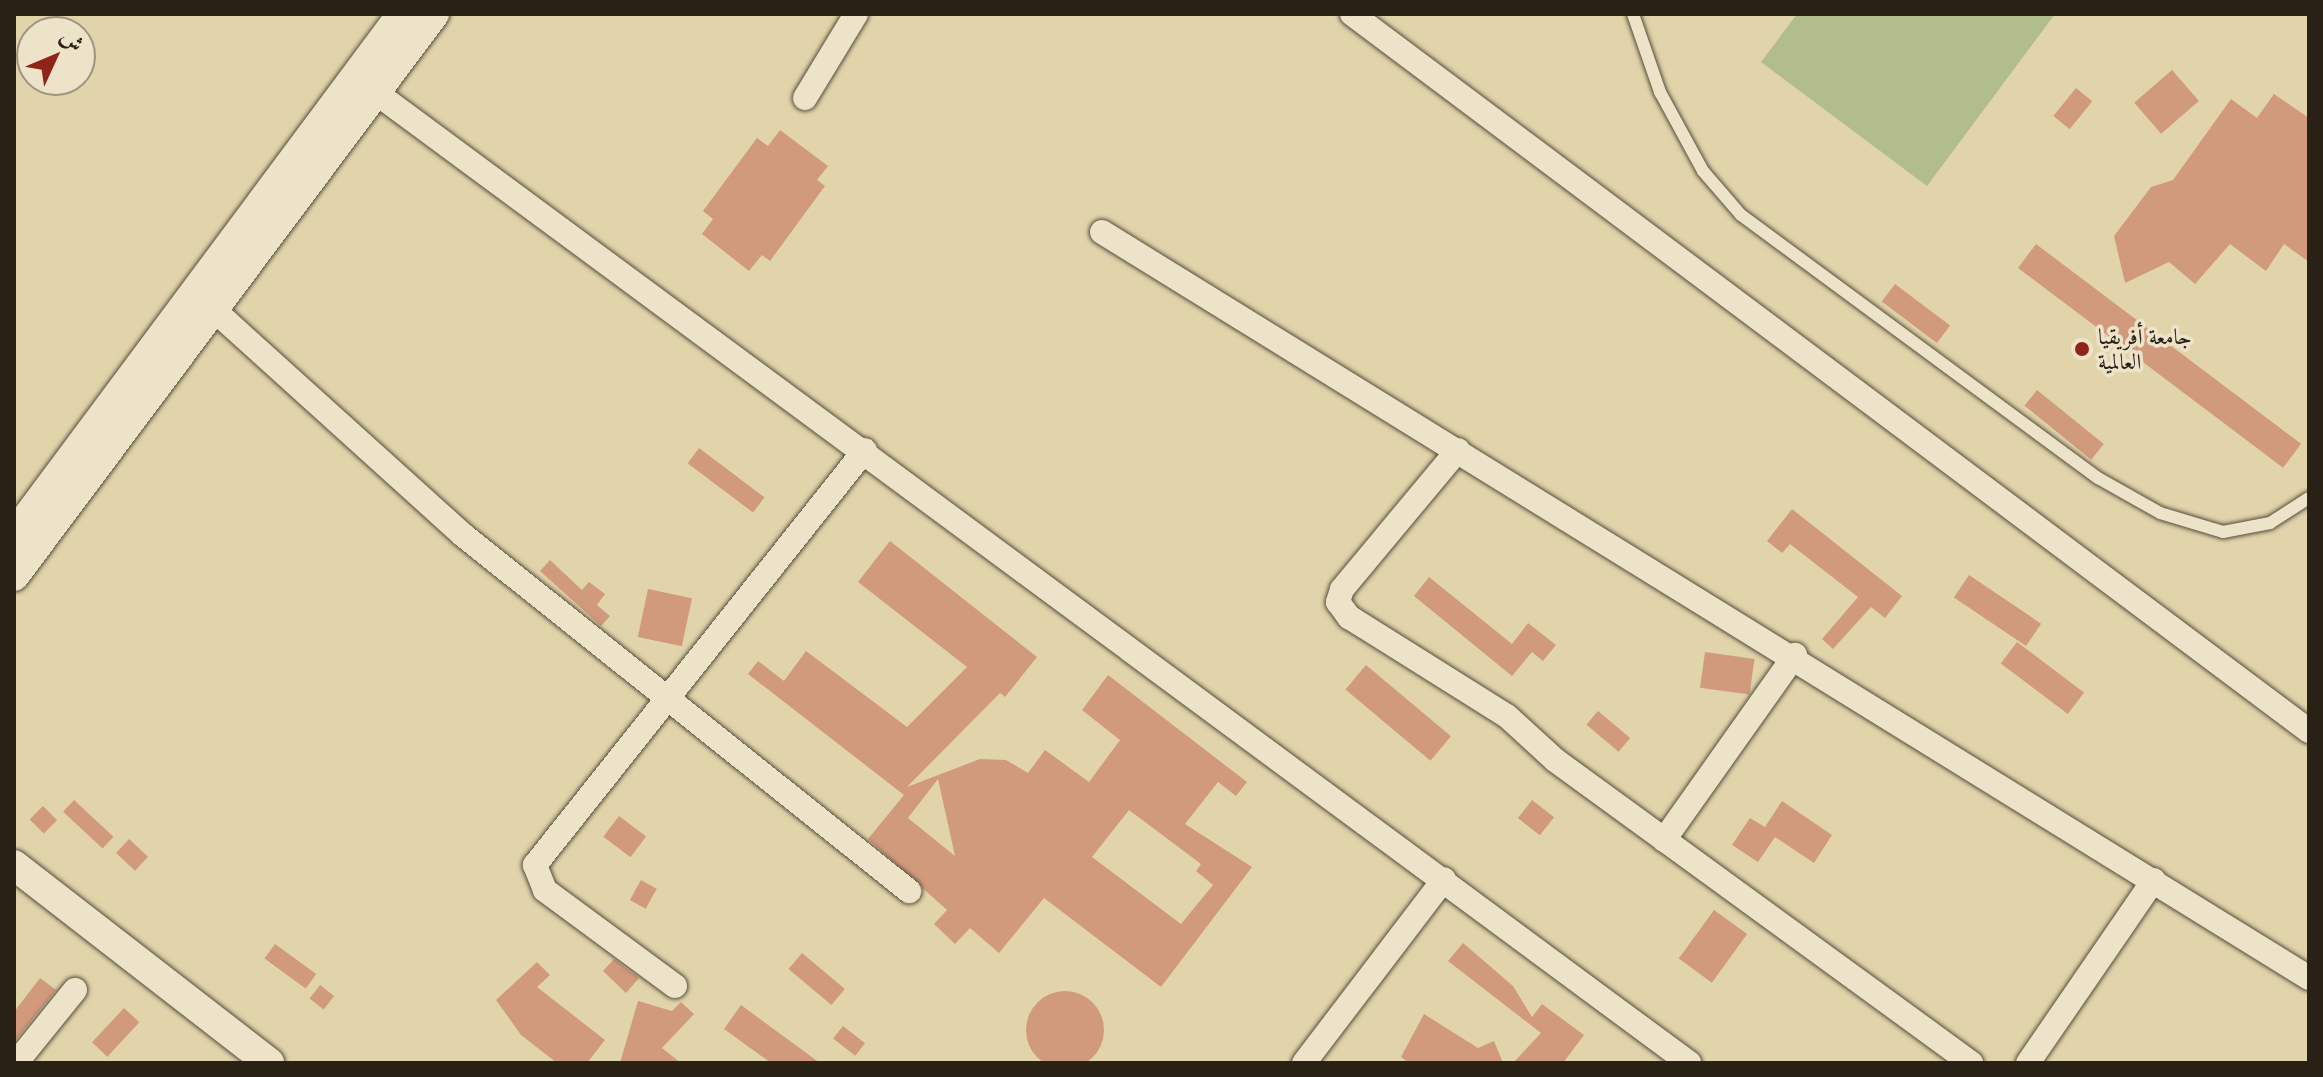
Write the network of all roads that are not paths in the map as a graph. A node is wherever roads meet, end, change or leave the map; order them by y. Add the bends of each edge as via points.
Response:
1 (402, 14) edge
2 (434, 14) edge
3 (856, 14) edge
4 (1352, 14) edge
5 (1632, 16) edge
6 (375, 92) junction
7 (805, 98) dead end
8 (1102, 232) dead end
9 (214, 310) junction
10 (865, 450) junction
11 (1458, 450) junction
12 (2309, 498) edge
13 (14, 535) edge
14 (14, 576) edge
15 (1795, 655) junction
16 (663, 697) junction
17 (2309, 731) edge
18 (1664, 840) junction
19 (14, 865) edge
20 (1444, 879) junction
21 (2154, 880) junction
22 (909, 891) dead end
23 (2309, 978) edge
24 (675, 986) dead end
25 (75, 990) dead end
26 (16, 1063) edge
27 (269, 1063) edge
28 (1304, 1063) edge
29 (1689, 1063) edge
30 (1971, 1063) edge
31 (2028, 1063) edge

1 - 13 street
2 - 6 street
3 - 7 street
4 - 17 street
5 - 12 lane via 1660,92 1703,171 1741,215 2098,478 2160,513 2223,532 2270,523
6 - 9 street
6 - 10 street
8 - 11 street
9 - 14 street
9 - 16 street via 463,535
10 - 16 street
10 - 20 street
11 - 15 street
11 - 18 street via 1342,589 1338,602 1349,617 1507,716
15 - 18 street
15 - 21 street
16 - 22 street
16 - 24 street via 535,865 545,890
18 - 30 street
19 - 27 street
20 - 28 street
20 - 29 street
21 - 23 street
21 - 31 street
25 - 26 street

